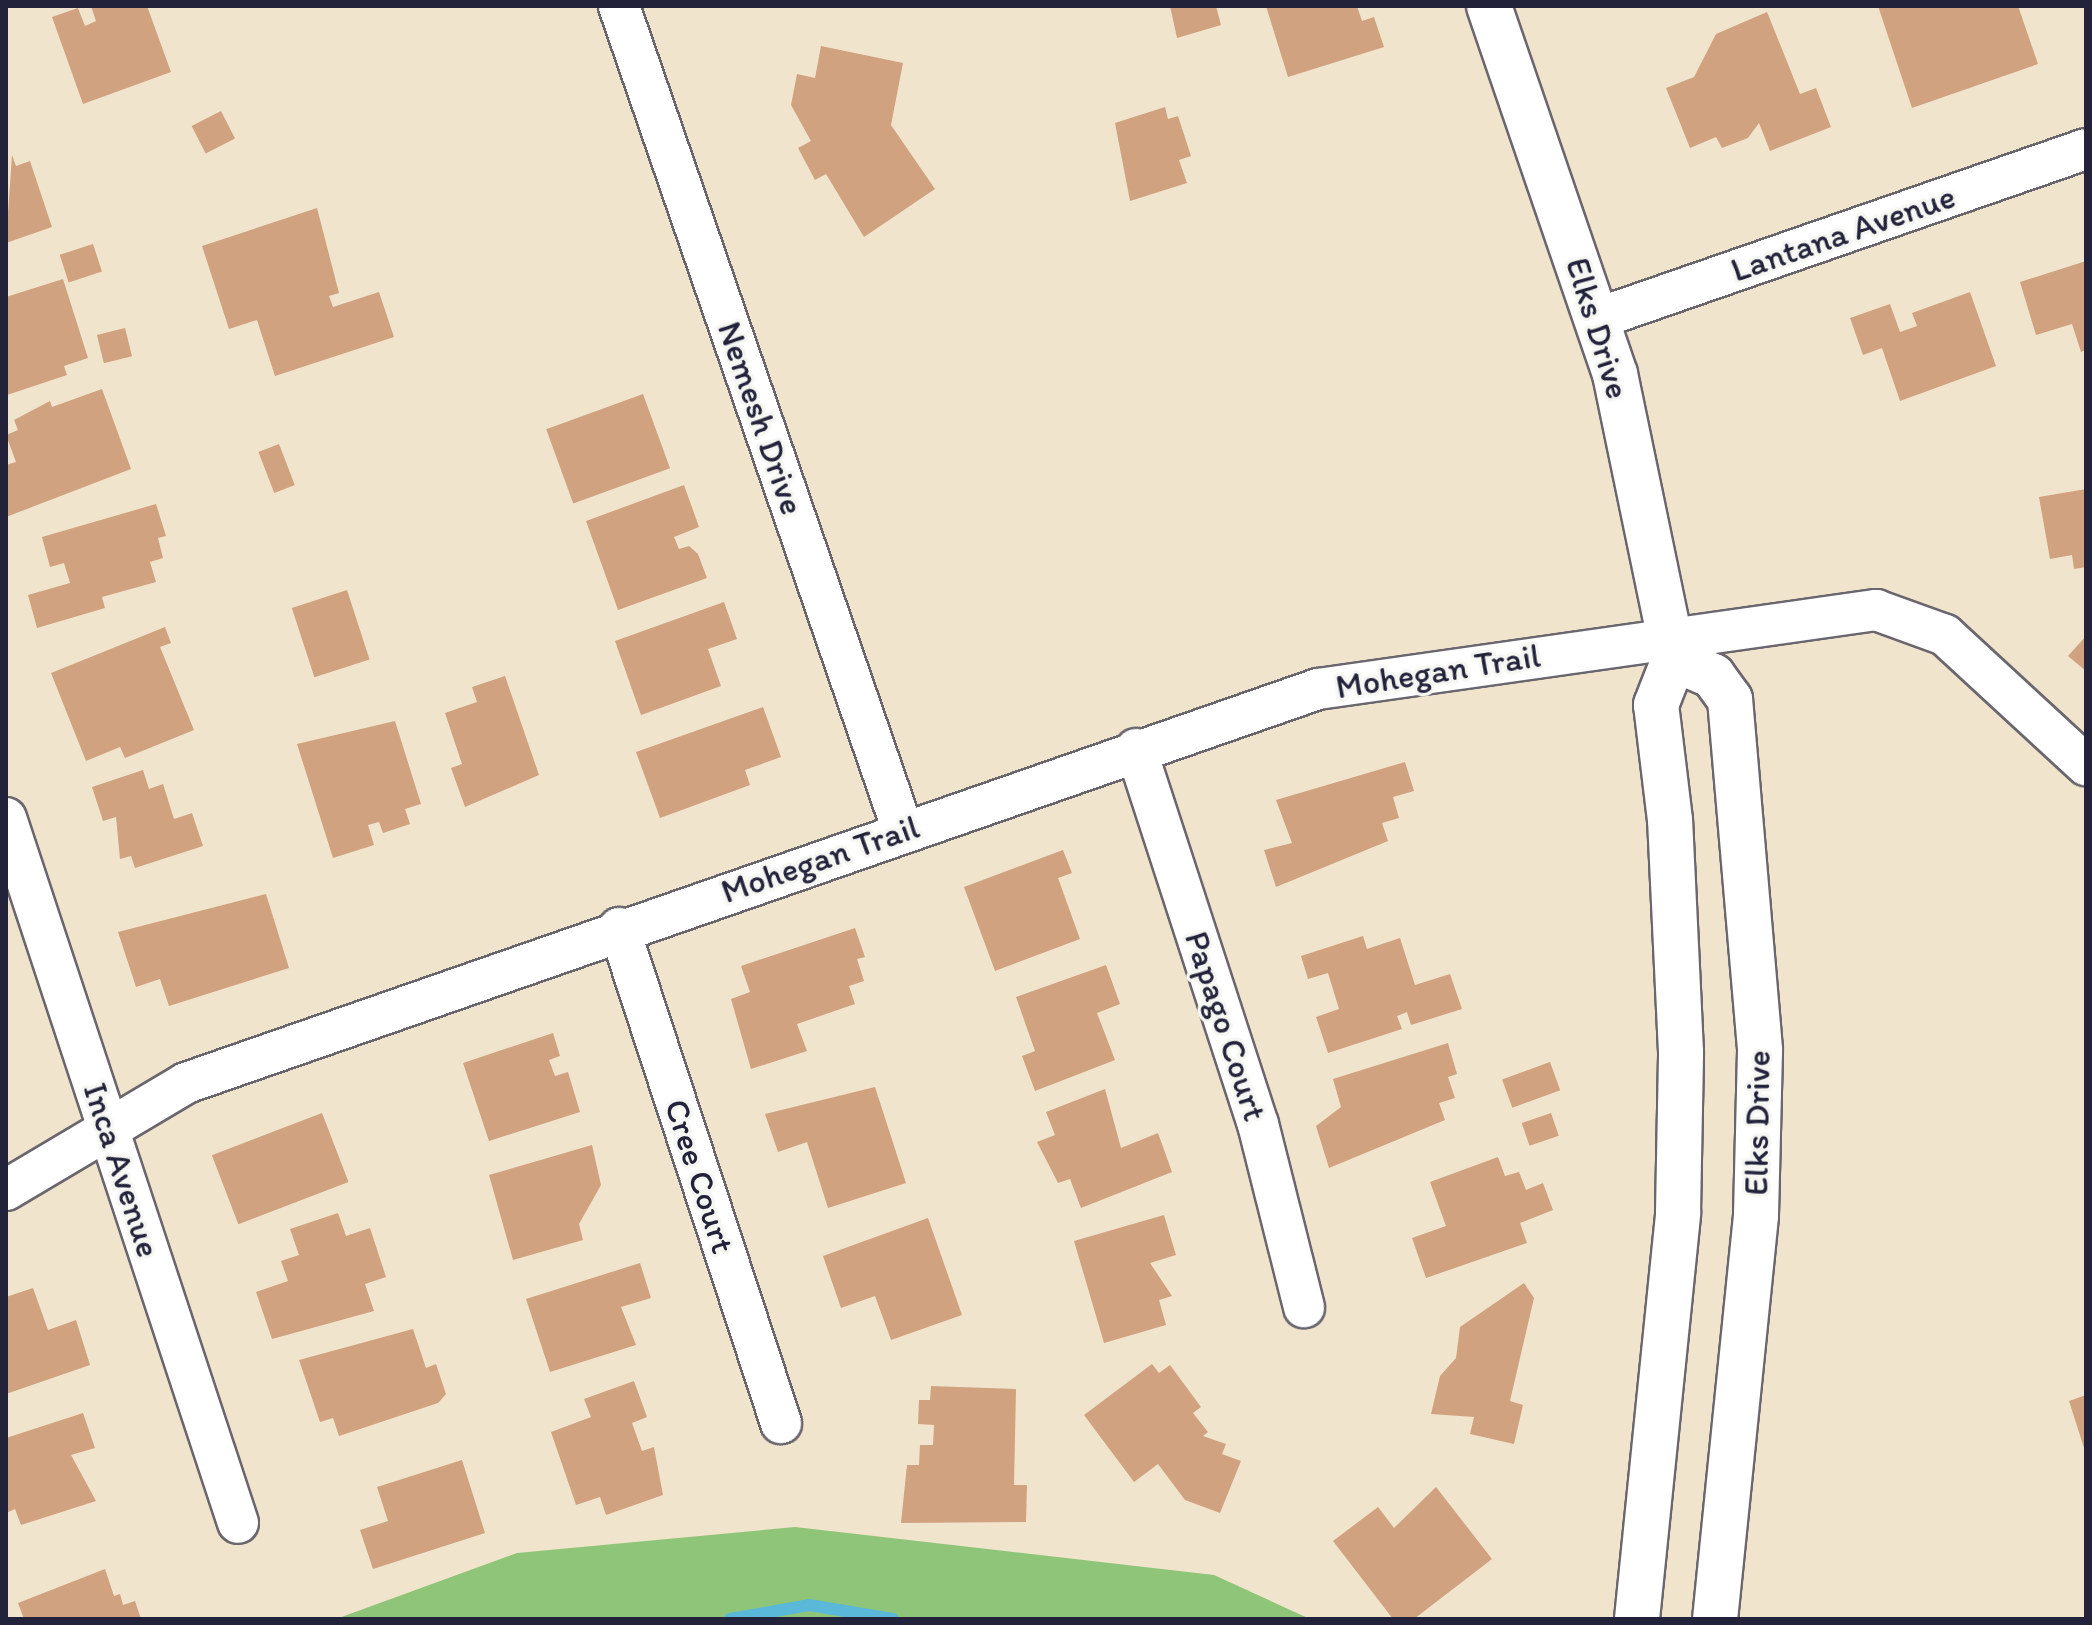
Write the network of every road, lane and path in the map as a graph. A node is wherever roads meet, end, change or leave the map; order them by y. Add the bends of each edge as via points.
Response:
1 (619, 6) edge
2 (1489, 6) edge
3 (2086, 149) edge
4 (1599, 318) junction
5 (1672, 648) junction
6 (1136, 749) junction
7 (2086, 765) edge
8 (6, 818) edge
9 (903, 831) junction
10 (619, 928) junction
11 (108, 1126) junction
12 (6, 1190) edge
13 (1304, 1307) dead end
14 (781, 1423) dead end
15 (238, 1523) dead end
16 (1637, 1619) edge
17 (1715, 1619) edge

1 - 9 street, Nemesh Drive
2 - 4 main road, Elks Drive
3 - 4 street, Lantana Avenue
4 - 5 main road, Elks Drive
5 - 6 street, Mohegan Trail via 1318,689
5 - 7 street, Mohegan Trail via 1850,609 1903,614 1945,635
5 - 16 main road via 1656,705 1670,820 1681,1052 1678,1212
5 - 17 main road, Elks Drive via 1713,676 1730,699 1760,1051 1756,1216
6 - 9 street, Mohegan Trail
6 - 13 street, Papago Court via 1258,1124
8 - 11 street, Inca Avenue
9 - 10 street, Mohegan Trail
10 - 11 street, Mohegan Trail via 186,1083
10 - 14 street, Cree Court
11 - 12 street, Mohegan Trail
11 - 15 street, Inca Avenue

